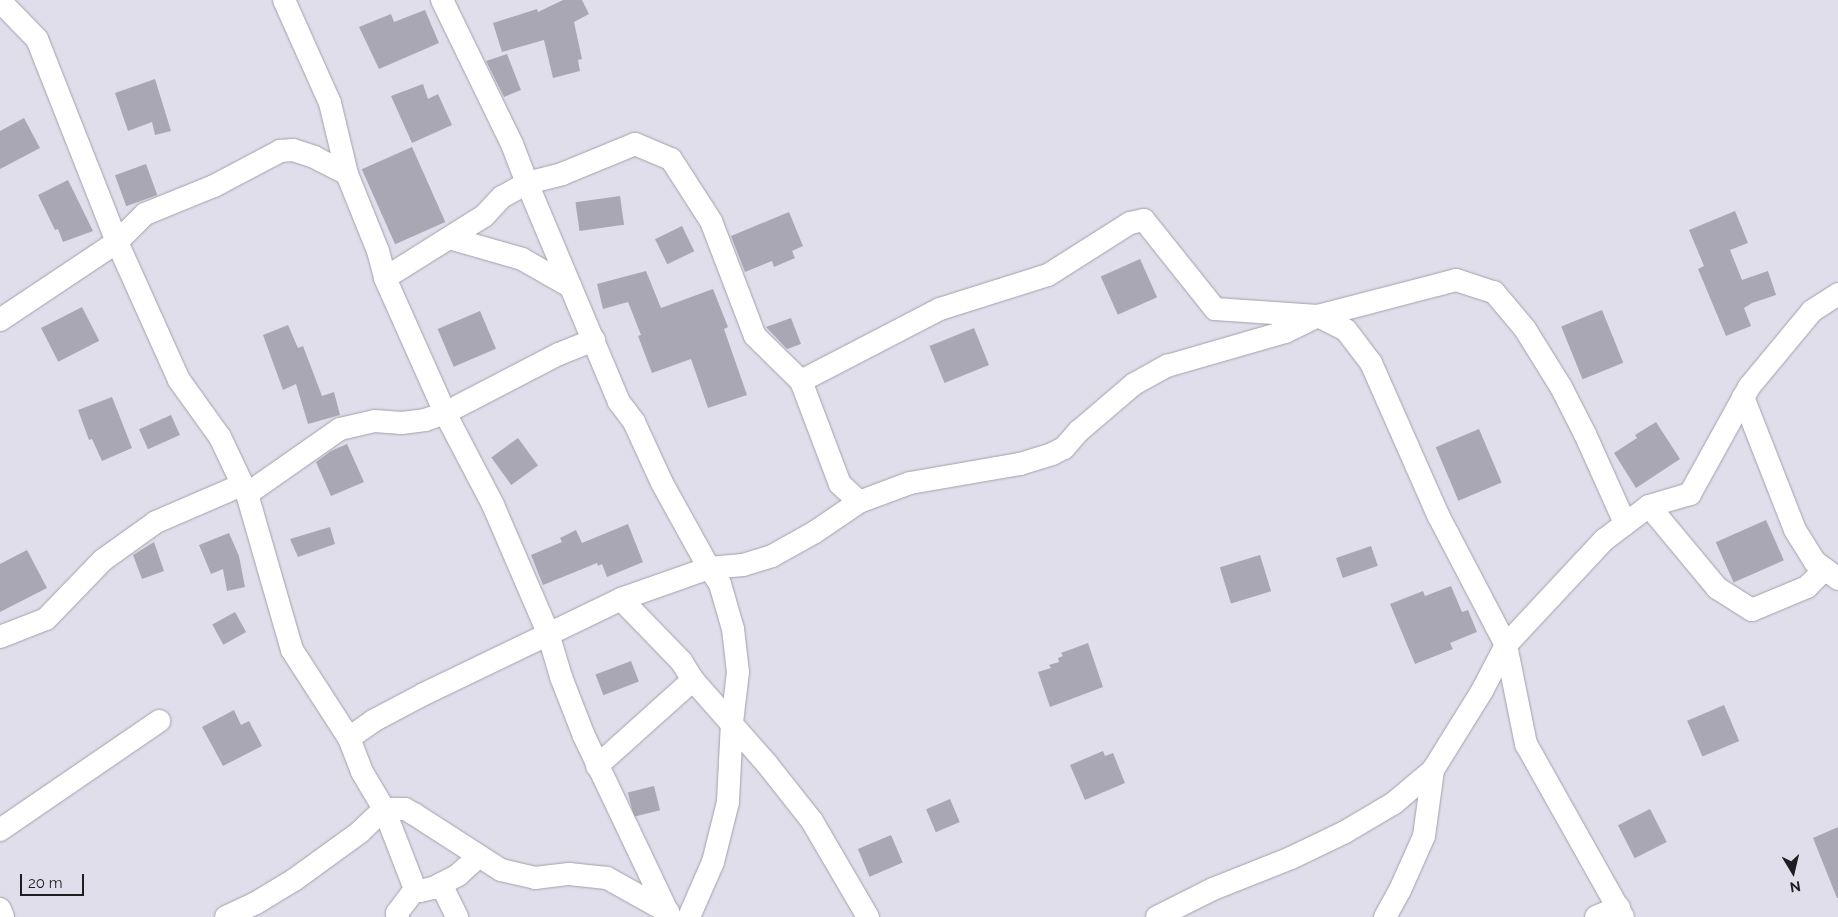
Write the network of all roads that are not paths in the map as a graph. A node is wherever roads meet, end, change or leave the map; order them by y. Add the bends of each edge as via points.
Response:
1 (284, 0) edge
2 (442, 0) edge
3 (0, 1) edge
4 (347, 174) junction
5 (526, 183) junction
6 (448, 238) junction
7 (117, 242) junction
8 (385, 278) junction
9 (572, 288) junction
10 (1838, 294) edge
11 (1318, 316) junction
12 (0, 320) edge
13 (594, 340) junction
14 (801, 381) junction
15 (1743, 397) junction
16 (445, 413) junction
17 (244, 490) junction
18 (859, 502) junction
19 (1649, 506) junction
20 (1625, 523) junction
21 (709, 568) junction
22 (1831, 574) edge
23 (621, 599) junction
24 (548, 633) junction
25 (0, 637) edge
26 (1506, 645) junction
27 (693, 680) junction
28 (159, 721) dead end
29 (732, 722) junction
30 (349, 738) junction
31 (597, 766) junction
32 (1433, 770) junction
33 (384, 809) junction
34 (0, 830) edge
35 (478, 857) junction
36 (441, 884) junction
37 (415, 890) junction
38 (0, 909) edge
39 (1621, 912) edge
40 (675, 915) edge
41 (866, 916) edge
42 (3, 917) edge
43 (226, 917) edge
44 (398, 917) edge
45 (457, 917) edge
46 (1157, 917) edge
47 (1386, 917) edge
48 (1596, 917) edge

1 - 4 street via 330,103
2 - 5 street via 512,144
3 - 7 street via 37,39
4 - 7 street via 314,157 293,150 280,151 214,186 145,214
4 - 8 street
5 - 6 street via 502,198 484,216
5 - 9 street via 560,267
5 - 14 street via 562,174 635,144 671,159 710,221 755,336
6 - 8 street
6 - 9 street via 522,259
7 - 12 street
7 - 17 street via 179,380 220,437
8 - 16 street
9 - 13 street
10 - 15 street via 1812,311
11 - 14 street via 1215,309 1144,220 1130,222 1048,274 940,309
11 - 18 street via 1286,332 1167,366 1134,384 1078,431 1064,448 1052,454 1020,464 910,483
11 - 20 street via 1456,280 1494,292 1525,329 1561,388 1586,434
11 - 26 street via 1346,330 1371,363 1438,515
13 - 16 street via 559,354
13 - 21 street via 619,402 634,422 662,483
14 - 18 street via 840,484
15 - 19 street via 1690,494
15 - 22 street via 1795,530 1815,562
16 - 17 street via 425,420 402,423 374,421 340,429
16 - 24 street via 493,505
17 - 25 street via 156,522 103,560 46,619
17 - 30 street via 292,650
18 - 21 street via 772,556 743,565
19 - 20 street
19 - 22 street via 1717,588 1752,610
20 - 26 street via 1604,540
21 - 23 street
21 - 29 street via 720,584 733,629 738,672
23 - 24 street
23 - 27 street via 681,661
24 - 30 street via 373,720
24 - 31 street via 560,677
26 - 32 street
26 - 39 street via 1526,744
27 - 29 street
27 - 31 street
28 - 34 street
29 - 40 street via 728,802 713,862
29 - 41 street via 812,821
30 - 33 street via 362,772
31 - 40 street
32 - 46 street via 1394,803 1345,832 1212,889
32 - 47 street via 1424,836
33 - 35 street via 414,814
33 - 37 street
33 - 43 street via 360,832 294,880
35 - 36 street via 458,875
35 - 40 street via 501,870 535,878 569,874 608,878
36 - 37 street
36 - 45 street
37 - 44 street via 397,913
38 - 42 street
39 - 48 street

